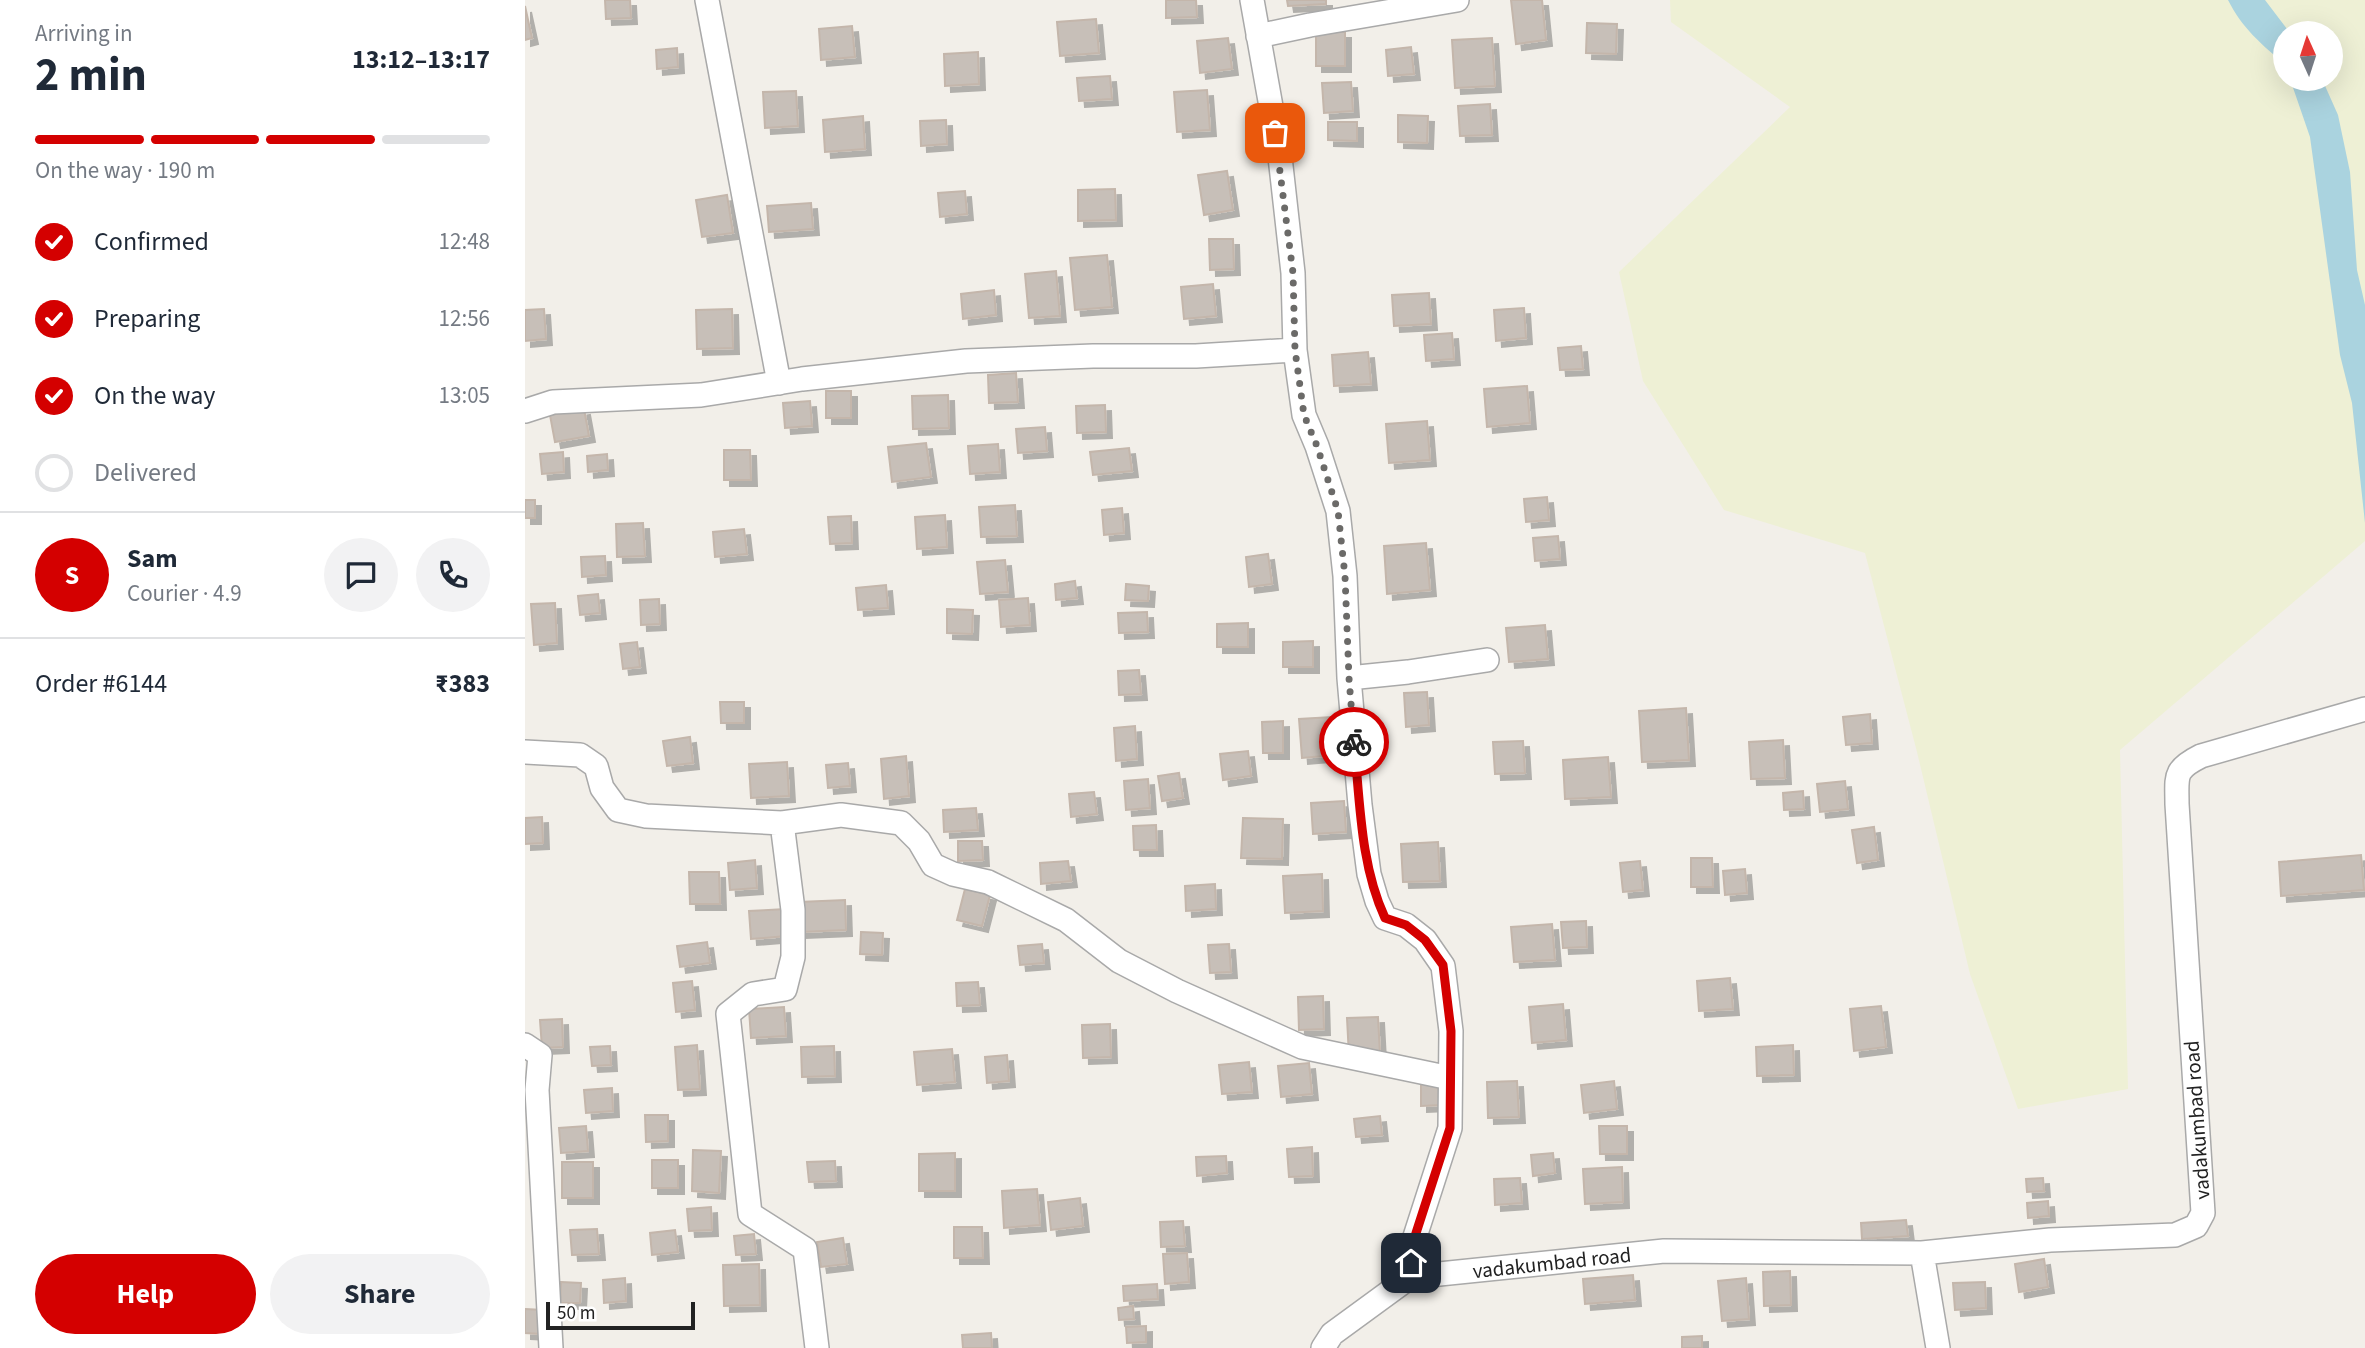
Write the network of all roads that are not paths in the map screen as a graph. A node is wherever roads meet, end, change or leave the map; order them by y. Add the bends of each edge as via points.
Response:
1 (707, 0) edge
2 (1252, 0) edge
3 (1457, 0) edge
4 (1258, 36) junction
5 (1295, 350) junction
6 (779, 383) junction
7 (525, 411) edge
8 (1487, 660) dead end
9 (1349, 678) junction
10 (2365, 709) edge
11 (525, 752) edge
12 (782, 822) junction
13 (525, 1045) edge
14 (1450, 1077) junction
15 (1922, 1253) junction
16 (1410, 1277) junction
17 (551, 1348) edge
18 (817, 1348) edge
19 (1323, 1348) edge
20 (1938, 1348) edge

1 - 6 street
2 - 4 street
3 - 4 street
4 - 5 street via 1280,157 1293,273
5 - 6 street via 966,360
5 - 9 street via 1304,415 1338,511
6 - 7 street via 701,395 553,402
8 - 9 street
9 - 14 street via 1369,874 1385,918 1406,925 1425,940 1443,965 1451,1031
10 - 15 street, vadakumbad road via 2201,757 2184,764 2177,776 2203,1213 2196,1226 2175,1235 2050,1240
11 - 12 street via 580,755 596,766 602,788 618,810 646,816
12 - 14 street via 841,815 901,823 933,865 988,882 1066,920 1119,961 1177,991 1302,1048
12 - 18 street via 793,910 793,957 785,989 753,994 728,1014 750,1214 805,1249
13 - 17 street via 540,1055 537,1090
14 - 16 street via 1450,1128 1411,1249
15 - 16 street, vadakumbad road via 1664,1251
15 - 20 street
16 - 19 street via 1332,1334

